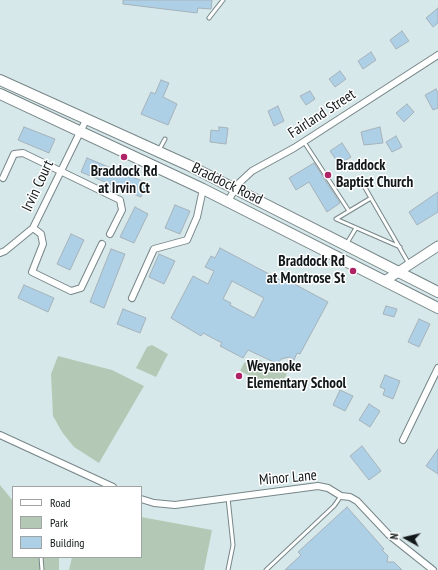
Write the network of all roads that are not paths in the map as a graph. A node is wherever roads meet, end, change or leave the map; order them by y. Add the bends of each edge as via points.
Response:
1 (223, 0) edge
2 (209, 18) dead end
3 (438, 55) edge
4 (0, 80) edge
5 (0, 94) edge
6 (87, 118) junction
7 (80, 130) junction
8 (165, 139) dead end
9 (304, 141) junction
10 (158, 151) junction
11 (60, 171) junction
12 (3, 178) dead end
13 (360, 179) dead end
14 (236, 188) junction
15 (203, 189) junction
16 (371, 198) junction
17 (228, 202) junction
18 (349, 211) junction
19 (33, 228) junction
20 (356, 228) junction
21 (110, 234) dead end
22 (102, 244) dead end
23 (346, 244) junction
24 (438, 246) edge
25 (400, 247) junction
26 (0, 253) edge
27 (409, 264) junction
28 (398, 271) junction
29 (386, 280) junction
30 (438, 292) edge
31 (132, 298) dead end
32 (438, 308) edge
33 (438, 368) edge
34 (0, 435) edge
35 (403, 440) dead end
36 (111, 486) edge
37 (341, 496) junction
38 (228, 498) junction
39 (142, 499) edge
40 (41, 558) edge
41 (42, 570) edge
42 (228, 570) edge
43 (266, 570) edge
44 (433, 570) edge

1 - 2 lane
3 - 9 street, Fairland Street
4 - 6 main road, Braddock Road
5 - 7 main road, Braddock Road
6 - 7 street, Irvin Court
6 - 10 main road, Braddock Road
7 - 11 street, Irvin Court
7 - 15 main road, Braddock Road
8 - 10 lane
9 - 14 street, Fairland Street via 252,172
9 - 18 lane
10 - 14 main road, Braddock Road
11 - 12 street via 23,153 14,154
11 - 19 street, Irvin Court
11 - 21 street via 120,200 122,210
13 - 16 lane
14 - 17 street, Fairland Street
14 - 23 main road, Braddock Road
15 - 17 main road, Braddock Road
15 - 31 street via 197,217 187,240 154,249
16 - 18 lane
16 - 25 lane
17 - 29 main road, Braddock Road
18 - 20 lane via 336,219
19 - 22 street via 40,234 43,244 32,272 71,291 81,288
19 - 26 street, Irvin Court
20 - 23 lane
20 - 25 lane
23 - 28 main road, Braddock Road
24 - 27 street
25 - 27 lane
27 - 28 street
28 - 29 street
28 - 30 main road, Braddock Road
29 - 32 main road, Braddock Road
33 - 35 street
34 - 36 street
37 - 38 street, Minor Lane via 328,488 318,486
37 - 43 lane via 334,506
37 - 44 street, Minor Lane via 358,501 380,527
38 - 39 street, Minor Lane via 175,505
38 - 42 lane via 233,545
40 - 41 lane

